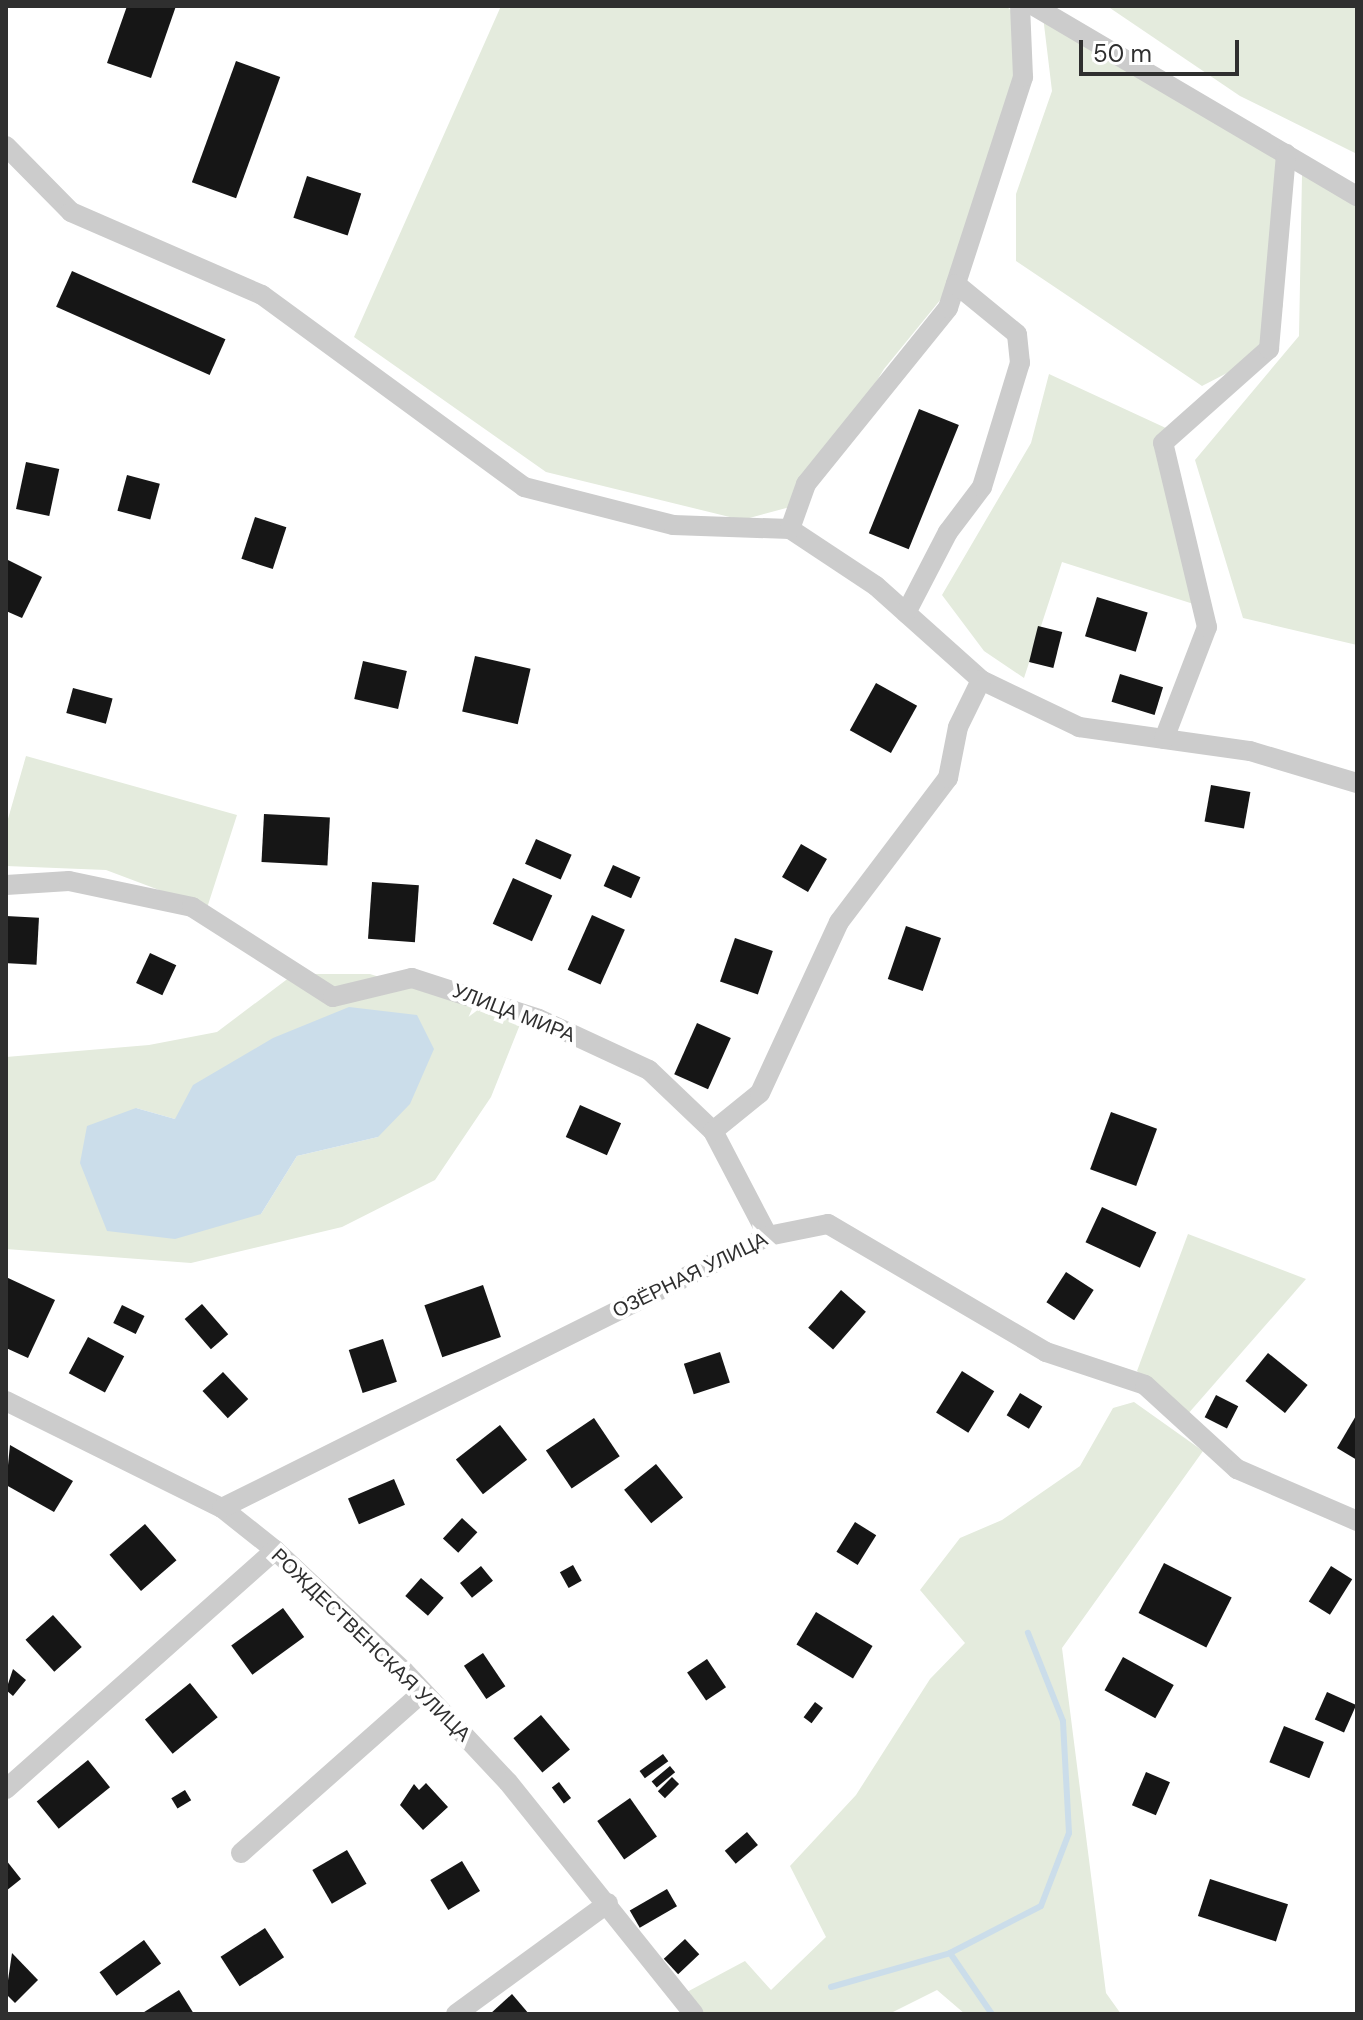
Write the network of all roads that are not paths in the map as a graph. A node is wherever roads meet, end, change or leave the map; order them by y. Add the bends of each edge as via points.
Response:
1 (1020, 6) edge
2 (1034, 6) edge
3 (6, 146) edge
4 (1286, 154) junction
5 (1357, 196) edge
6 (956, 284) junction
7 (790, 529) junction
8 (906, 613) junction
9 (981, 680) junction
10 (1164, 739) junction
11 (1357, 783) edge
12 (6, 885) edge
13 (713, 1131) junction
14 (768, 1236) junction
15 (6, 1401) edge
16 (222, 1508) junction
17 (1357, 1521) edge
18 (275, 1550) junction
19 (423, 1692) junction
20 (6, 1789) edge
21 (241, 1853) dead end
22 (608, 1903) junction
23 (456, 2014) edge
24 (694, 2014) edge

1 - 6 street via 1023,77
2 - 4 street
3 - 7 street via 71,212 262,295 524,487 673,525
4 - 5 street
4 - 10 street via 1269,349 1163,443 1207,627
6 - 7 street via 948,308 806,484
6 - 8 street via 1017,334 1020,363 982,487 948,532
7 - 8 street
8 - 9 street
9 - 10 street via 1079,727
9 - 13 street via 958,727 948,778 839,922 760,1093
10 - 11 street via 1250,751
12 - 13 street, УЛИЦА МИРА via 69,881 192,907 333,997 412,978 471,993 649,1070
13 - 14 street, УЛИЦА МИРА
14 - 16 street, ОЗЁРНАЯ УЛИЦА
14 - 17 street, ОЗЁРНАЯ УЛИЦА via 814,1224 846,1230 979,1318 1046,1352 1145,1385 1250,1476
15 - 16 street, РОЖДЕСТВЕНСКАЯ УЛИЦА
16 - 18 street, РОЖДЕСТВЕНСКАЯ УЛИЦА
18 - 19 street, РОЖДЕСТВЕНСКАЯ УЛИЦА
18 - 20 street
19 - 21 street
19 - 22 street, РОЖДЕСТВЕНСКАЯ УЛИЦА via 508,1782
22 - 23 street
22 - 24 street, РОЖДЕСТВЕНСКАЯ УЛИЦА

